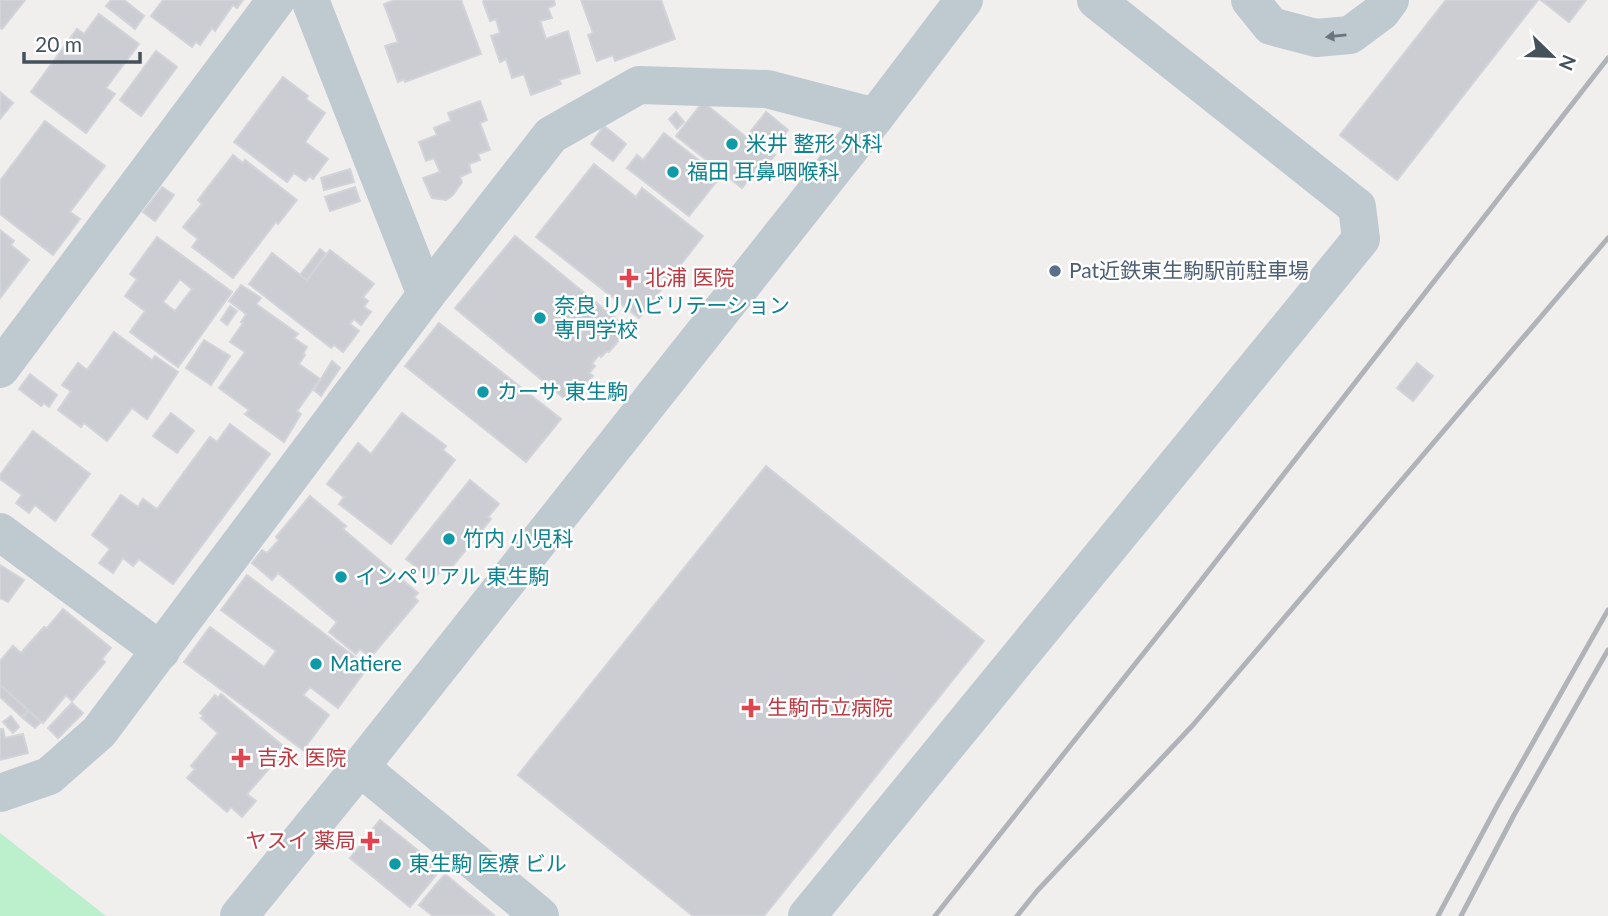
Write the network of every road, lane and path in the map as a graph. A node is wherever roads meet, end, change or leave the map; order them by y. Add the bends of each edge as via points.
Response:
1 (276, 0) edge
2 (310, 0) edge
3 (964, 0) edge
4 (1096, 0) edge
5 (1250, 0) edge
6 (1390, 0) edge
7 (875, 117) junction
8 (426, 295) junction
9 (0, 369) edge
10 (0, 532) edge
11 (161, 651) junction
12 (360, 767) junction
13 (0, 793) edge
14 (539, 915) edge
15 (239, 916) edge
16 (807, 916) edge

1 - 9 street
2 - 8 street
3 - 7 street
4 - 16 street via 1357,207 1361,239
6 -> 5 street via 1350,35 1316,38 1271,26
7 - 8 street via 767,89 639,85 551,135
7 - 12 street
8 - 11 street
10 - 11 street
11 - 13 street via 89,741 49,776
12 - 14 street
12 - 15 street

